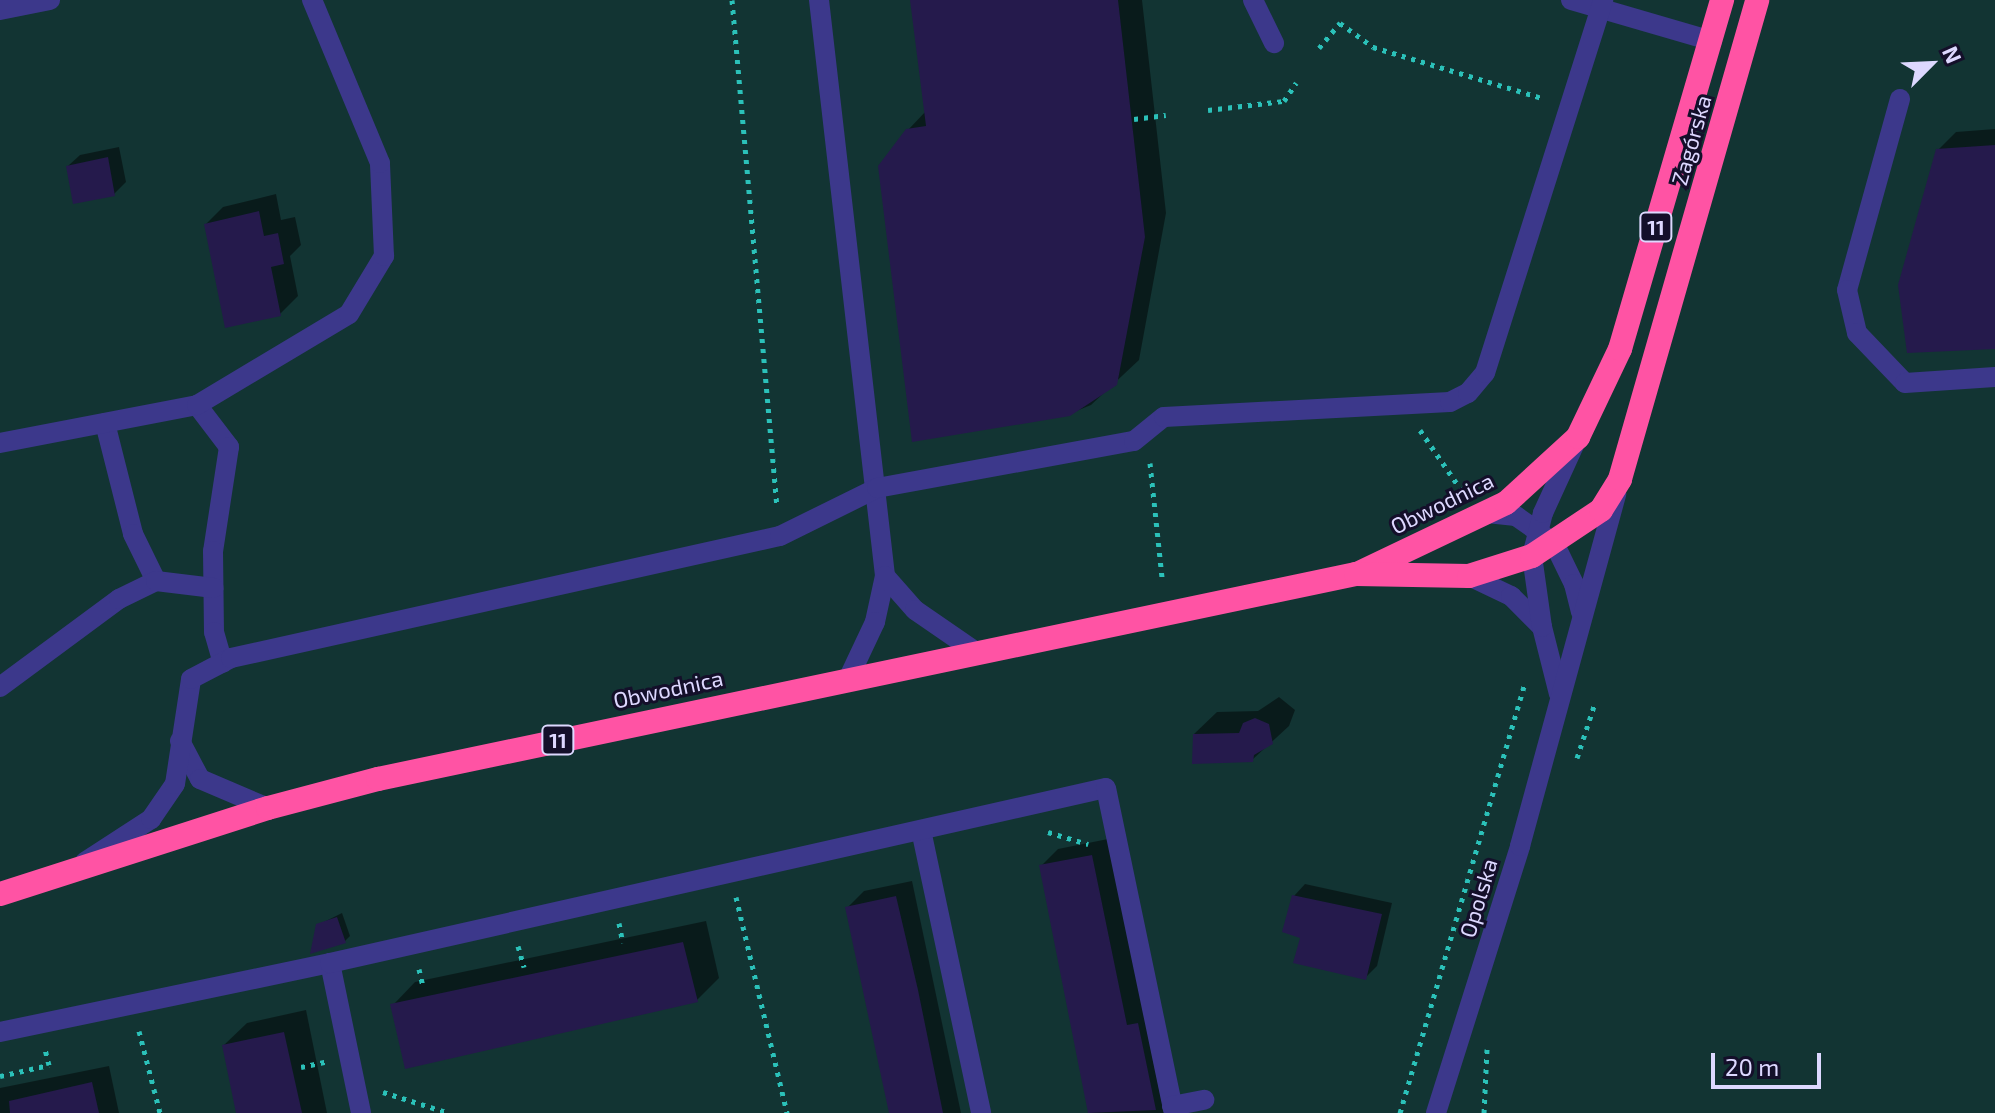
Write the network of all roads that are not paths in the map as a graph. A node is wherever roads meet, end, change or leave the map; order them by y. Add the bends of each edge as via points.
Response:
1 (50, 0) edge
2 (312, 0) edge
3 (819, 0) edge
4 (1253, 0) edge
5 (1571, 0) edge
6 (1722, 0) edge
7 (1757, 0) edge
8 (1602, 4) edge
9 (0, 10) edge
10 (1712, 41) junction
11 (1274, 43) dead end
12 (1900, 99) dead end
13 (1995, 377) edge
14 (197, 405) junction
15 (105, 423) junction
16 (1578, 437) junction
17 (0, 443) edge
18 (1620, 479) junction
19 (877, 488) junction
20 (1478, 508) junction
21 (1546, 535) junction
22 (1532, 556) junction
23 (1356, 574) junction
24 (885, 576) junction
25 (1469, 576) junction
26 (156, 581) junction
27 (214, 588) junction
28 (1581, 616) junction
29 (1542, 627) junction
30 (976, 652) junction
31 (223, 663) junction
32 (849, 677) junction
33 (0, 687) edge
34 (1560, 696) junction
35 (180, 741) junction
36 (268, 808) junction
37 (921, 830) junction
38 (72, 871) junction
39 (0, 894) edge
40 (330, 963) junction
41 (0, 1032) edge
42 (1204, 1100) dead end
43 (1173, 1110) edge
44 (361, 1113) edge
45 (981, 1113) edge
46 (1436, 1113) edge

1 - 9 street
2 - 14 street via 380,163 384,256 349,314
3 - 19 street
4 - 11 street
5 - 8 street
6 - 10 highway, Zagórska / 11
7 - 18 highway, Zagórska / 11
8 - 10 street
8 - 19 street via 1485,373 1468,393 1450,402 1164,417 1134,441
10 - 16 highway, Zagórska / 11 via 1620,349
12 - 13 street via 1847,290 1857,333 1905,383
14 - 15 street
14 - 27 street via 229,447 213,551
15 - 17 street
15 - 26 street via 133,534
16 - 20 highway, Obwodnica / 11 via 1533,481
16 - 21 street
18 - 21 highway, Obwodnica / 11 via 1601,510
18 - 28 street, Opolska
19 - 24 street
19 - 31 street via 780,536
20 - 21 street via 1516,516
20 - 23 highway, Obwodnica / 11
21 - 22 highway, Obwodnica / 11
21 - 28 street, Opolska via 1574,584
22 - 25 highway, Obwodnica / 11
22 - 29 street
23 - 25 highway, Obwodnica / 11
23 - 30 highway, Obwodnica / 11
24 - 30 street via 915,610
24 - 32 street via 871,634
25 - 29 street via 1511,596
26 - 27 street
26 - 33 street via 119,599
27 - 31 street via 214,632
28 - 34 street, Opolska
29 - 34 street
30 - 32 highway, Obwodnica / 11
31 - 35 street via 191,679
32 - 36 highway, Obwodnica / 11 via 378,779
34 - 46 street, Opolska
35 - 36 street via 200,779
35 - 38 street via 175,784 151,819
36 - 38 highway, Obwodnica / 11
37 - 40 street
37 - 43 street via 1106,788
37 - 45 street
38 - 39 highway, Obwodnica / 11
40 - 41 street
40 - 44 street
42 - 43 street

